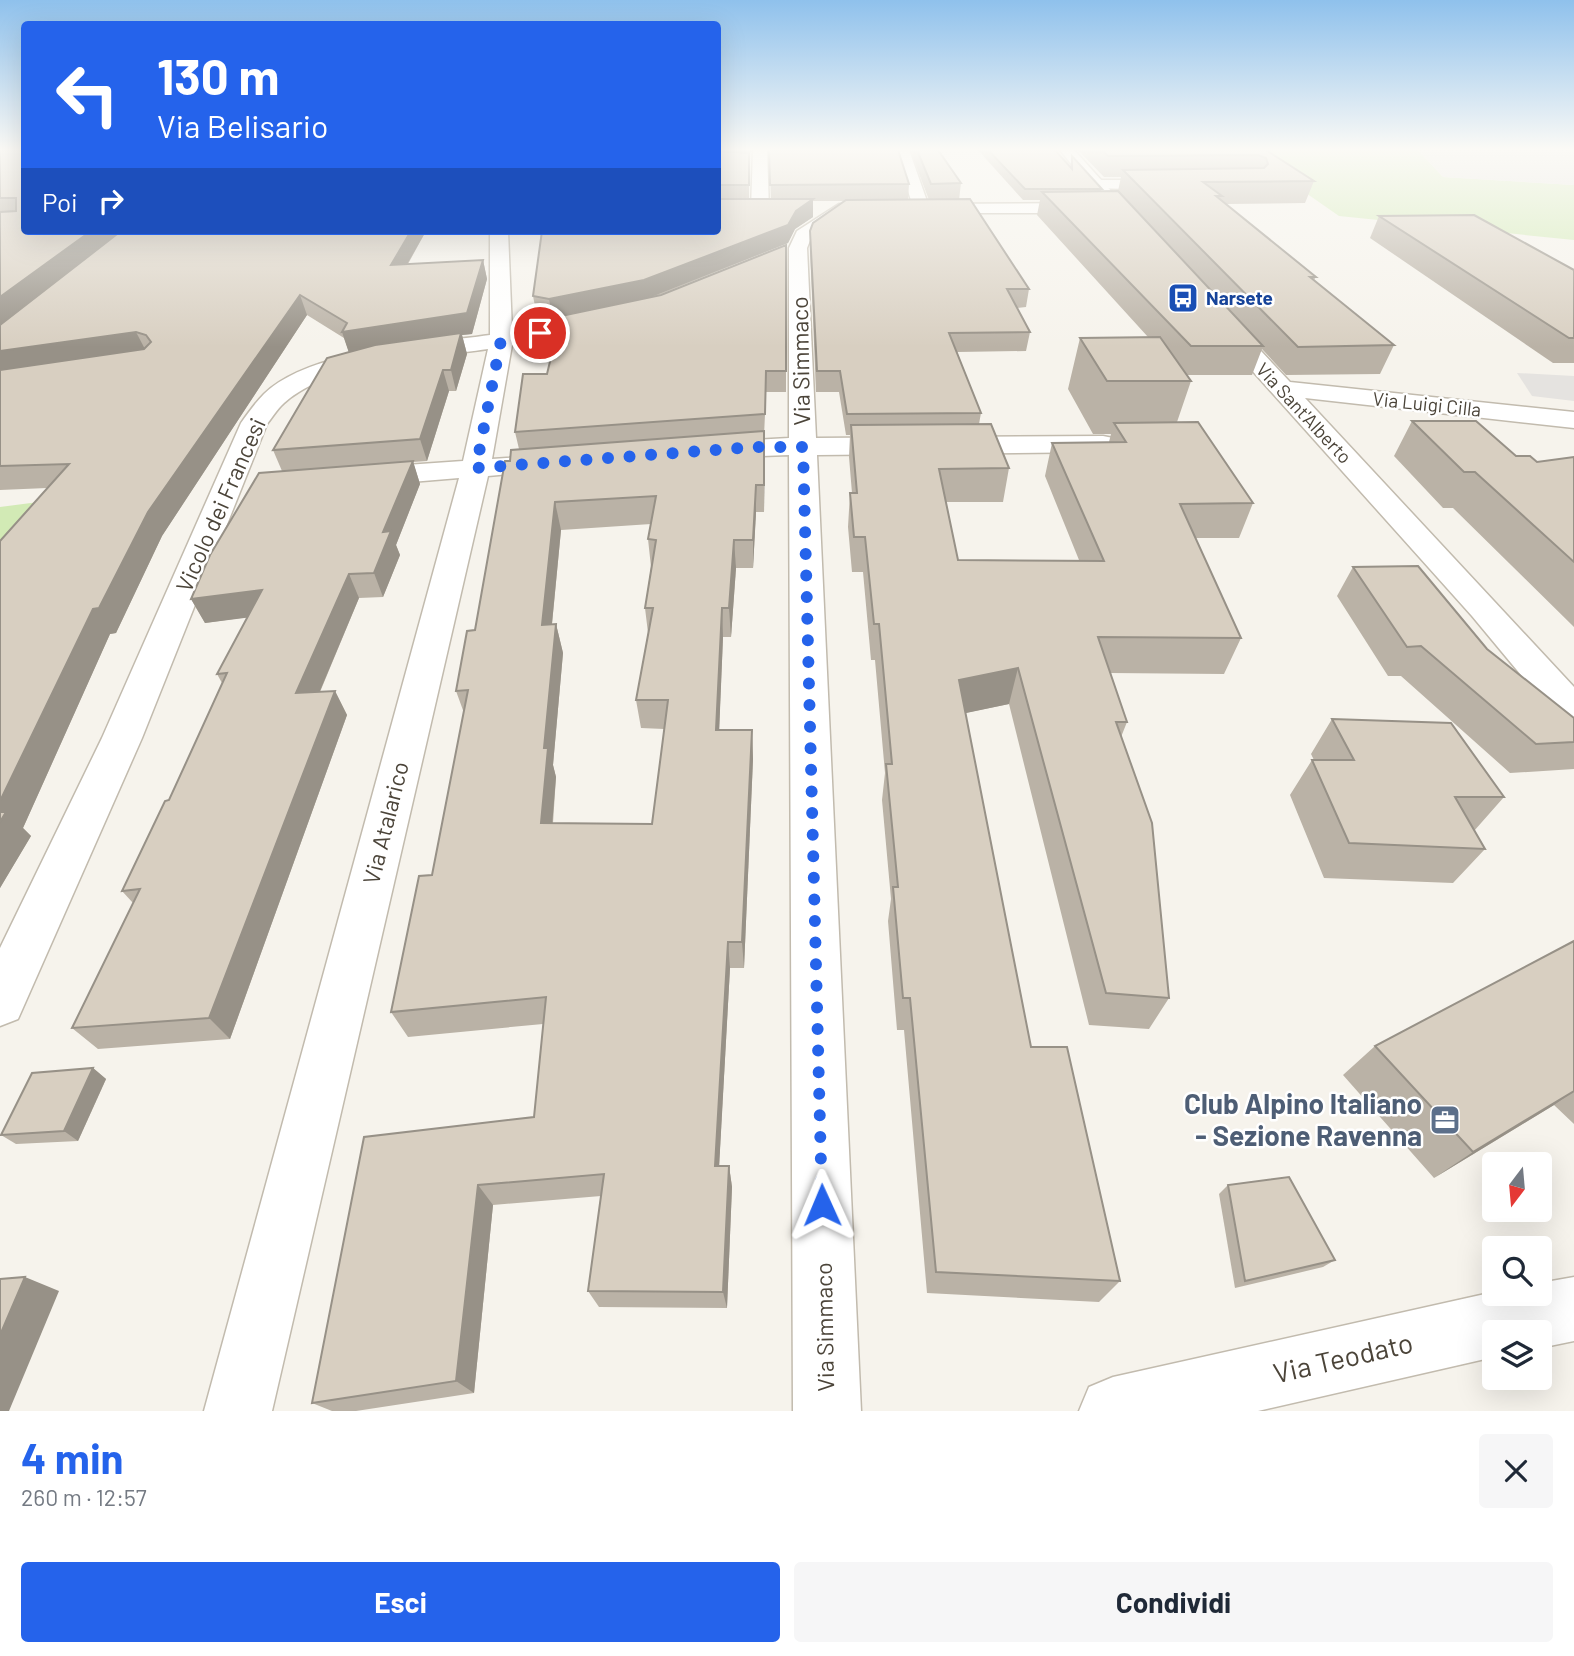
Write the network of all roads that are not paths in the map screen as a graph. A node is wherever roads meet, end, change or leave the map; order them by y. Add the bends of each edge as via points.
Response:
1 (758, 216) edge
2 (783, 216) edge
3 (823, 216) edge
4 (788, 226) junction
5 (499, 235) edge
6 (1209, 309) edge
7 (629, 313) edge
8 (501, 340) junction
9 (1280, 387) junction
10 (1574, 420) edge
11 (1124, 444) edge
12 (803, 447) junction
13 (687, 452) edge
14 (579, 460) edge
15 (476, 468) junction
16 (336, 479) edge
17 (1484, 608) junction
18 (1574, 681) edge
19 (1574, 712) edge
20 (0, 1002) edge
21 (1574, 1309) edge
22 (238, 1411) edge
23 (827, 1411) edge
24 (1113, 1411) edge

1 - 4 street
2 - 4 street, Via Simmaco
3 - 4 street
4 - 12 street, Via Simmaco
5 - 8 street, Via Atalarico
6 - 9 street, Via Sant'Alberto
7 - 8 street, Vicolo dei Francesi
8 - 15 street, Via Atalarico
8 - 20 street, Vicolo dei Francesi via 347,363 309,376 274,398 254,423 241,486
9 - 10 street, Via Luigi Cilla
9 - 17 street, Via Sant'Alberto
11 - 12 street
12 - 13 street
12 - 23 street, Via Simmaco
14 - 15 street
15 - 16 street
15 - 22 street, Via Atalarico
17 - 18 street, Via Sant'Alberto
17 - 19 street, Via Sant'Alberto
21 - 24 street, Via Teodato

